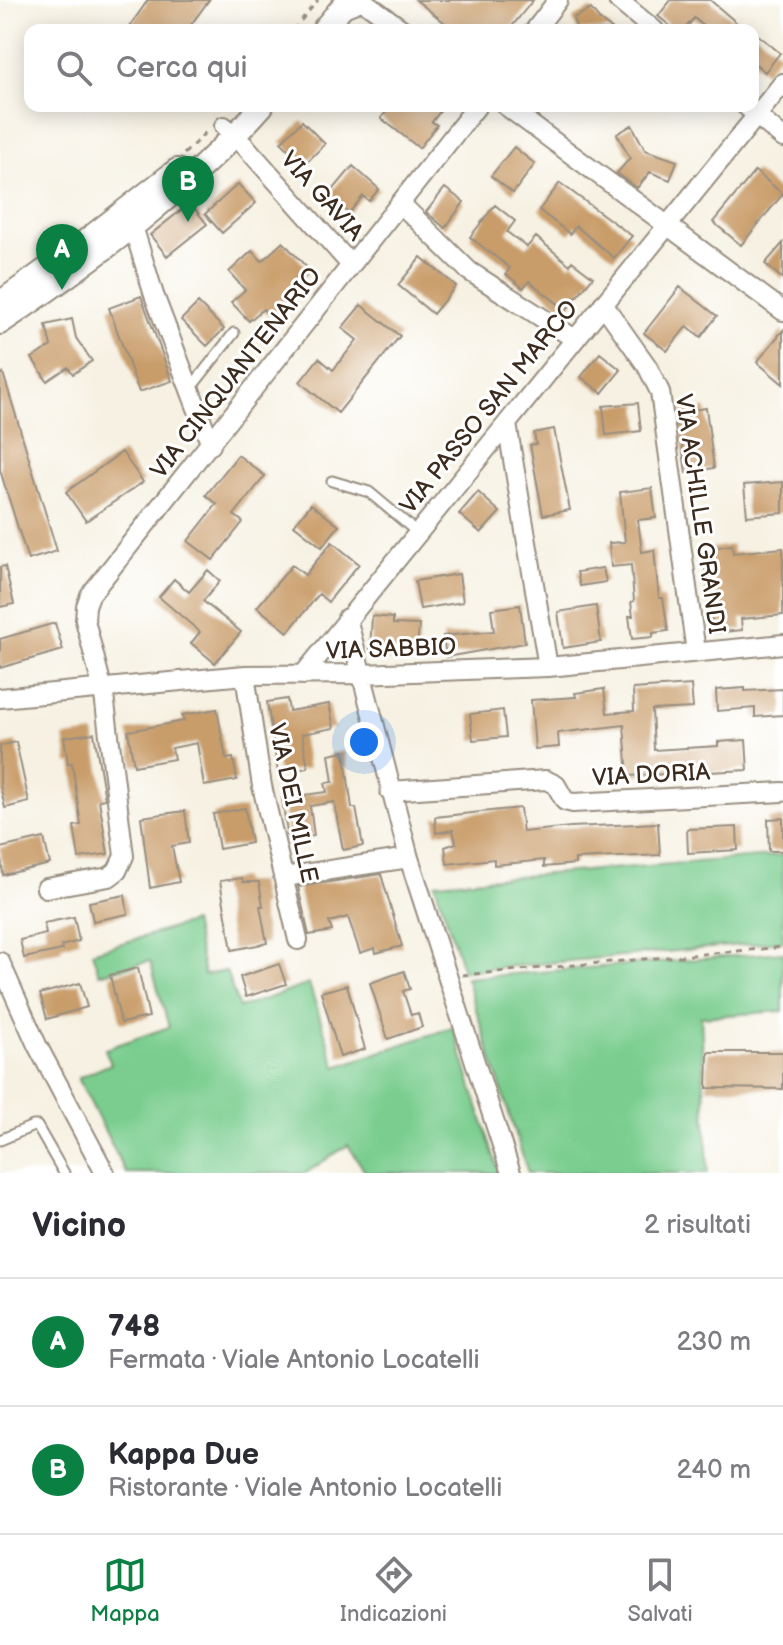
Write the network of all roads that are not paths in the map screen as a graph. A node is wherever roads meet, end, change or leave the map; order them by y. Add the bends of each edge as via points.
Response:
1 (558, 0) edge
2 (618, 0) edge
3 (344, 1) edge
4 (315, 24) edge
5 (327, 24) edge
6 (391, 24) edge
7 (540, 24) edge
8 (647, 24) edge
9 (783, 83) edge
10 (759, 104) edge
11 (240, 112) edge
12 (254, 112) edge
13 (472, 112) edge
14 (514, 112) edge
15 (750, 112) edge
16 (752, 112) edge
17 (229, 131) junction
18 (783, 138) edge
19 (400, 203) junction
20 (126, 220) junction
21 (669, 226) junction
22 (351, 265) junction
23 (0, 303) edge
24 (603, 304) junction
25 (783, 311) edge
26 (0, 323) edge
27 (234, 333) dead end
28 (575, 339) junction
29 (190, 389) junction
30 (507, 424) junction
31 (211, 445) junction
32 (332, 481) dead end
33 (418, 533) junction
34 (347, 618) junction
35 (783, 644) edge
36 (696, 652) junction
37 (548, 667) junction
38 (361, 674) junction
39 (245, 675) junction
40 (303, 675) junction
41 (102, 687) junction
42 (0, 698) edge
43 (390, 791) junction
44 (783, 792) edge
45 (409, 858) junction
46 (284, 877) junction
47 (46, 888) dead end
48 (298, 940) dead end
49 (0, 962) edge
50 (0, 1140) edge
51 (64, 1173) edge
52 (105, 1173) edge
53 (511, 1173) edge

1 - 7 street
2 - 8 street
3 - 4 street
3 - 5 street
3 - 6 street
9 - 10 street, VIA PASSO SAN MARCO
11 - 17 street
12 - 17 street
13 - 19 street, VIA CINQUANTENARIO
14 - 21 street
15 - 21 street, VIA PASSO SAN MARCO
16 - 18 street
17 - 20 street via 188,180
17 - 22 street, VIA GAVIA
19 - 22 street, VIA CINQUANTENARIO
19 - 28 street via 469,271
20 - 23 street
20 - 26 street
20 - 29 street
21 - 24 street, VIA PASSO SAN MARCO
21 - 25 street
22 - 31 street, VIA CINQUANTENARIO
24 - 28 street, VIA PASSO SAN MARCO
24 - 36 street, VIA ACHILLE GRANDI via 650,371 661,397
27 - 29 lane
28 - 30 street, VIA PASSO SAN MARCO
29 - 31 street
30 - 33 street, VIA PASSO SAN MARCO
30 - 37 street
31 - 41 street, VIA CINQUANTENARIO via 87,601 85,620
32 - 33 lane via 375,495
33 - 34 street, VIA PASSO SAN MARCO
34 - 38 street
34 - 40 street, VIA PASSO SAN MARCO
35 - 36 street, VIA SABBIO
36 - 37 street, VIA SABBIO
37 - 38 street, VIA SABBIO
38 - 40 street, VIA SABBIO
38 - 43 street
39 - 40 street, VIA SABBIO
39 - 41 street, VIA SABBIO
39 - 46 street, VIA DEI MILLE
41 - 42 street, VIA SABBIO
41 - 47 street, VIA CINQUANTENARIO via 123,861 109,877
43 - 44 street, VIA DORIA via 546,780 573,803
43 - 45 street
45 - 46 street
45 - 53 street
46 - 48 street, VIA DEI MILLE
49 - 52 street
50 - 51 lane via 37,1126

